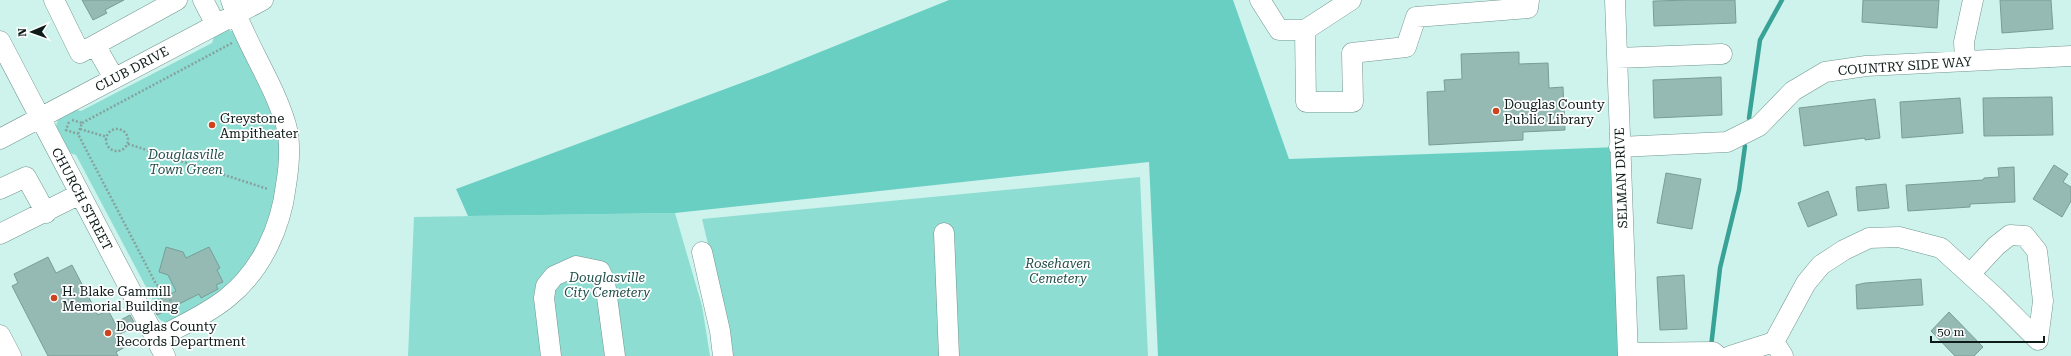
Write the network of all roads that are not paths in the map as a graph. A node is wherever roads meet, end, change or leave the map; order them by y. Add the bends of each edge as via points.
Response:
1 (54, 0) edge
2 (177, 0) edge
3 (203, 0) edge
4 (263, 0) edge
5 (1260, 0) edge
6 (1351, 0) edge
7 (1528, 0) edge
8 (1615, 0) edge
9 (1973, 0) edge
10 (233, 7) edge
11 (216, 25) junction
12 (1305, 30) junction
13 (0, 41) edge
14 (95, 45) junction
15 (1722, 54) dead end
16 (2071, 56) edge
17 (1616, 58) junction
18 (1965, 61) junction
19 (114, 78) junction
20 (40, 118) junction
21 (0, 139) edge
22 (1619, 146) junction
23 (0, 189) edge
24 (80, 194) junction
25 (46, 213) junction
26 (944, 233) dead end
27 (0, 234) edge
28 (702, 252) dead end
29 (1970, 274) junction
30 (0, 335) edge
31 (161, 348) edge
32 (1778, 349) edge
33 (1628, 354) edge
34 (11, 356) edge
35 (551, 356) edge
36 (615, 356) edge
37 (723, 356) edge
38 (949, 356) edge
39 (1718, 356) edge
40 (1730, 356) edge

1 - 14 street via 80,53
2 - 14 street
3 - 11 street
4 - 10 street, CLUB DRIVE
5 - 12 street via 1278,30
6 - 12 street
7 - 12 street via 1528,8 1416,17 1406,47 1352,52 1353,102 1306,102
8 - 17 street, SELMAN DRIVE
9 - 18 street via 1964,42
10 - 11 street, CLUB DRIVE
10 - 31 street via 286,126 288,173 283,207 274,234 246,280 227,298
11 - 19 street, CLUB DRIVE
13 - 20 street, CHURCH STREET
14 - 19 street
15 - 17 street
16 - 18 street, COUNTRY SIDE WAY
17 - 22 street, SELMAN DRIVE
18 - 22 street, COUNTRY SIDE WAY via 1866,66 1825,72 1793,91 1759,126 1727,142
19 - 20 street, CLUB DRIVE
20 - 21 street, CLUB DRIVE
20 - 24 street, CHURCH STREET
22 - 33 street, SELMAN DRIVE
23 - 25 street via 26,177
24 - 25 street
24 - 31 street, CHURCH STREET
25 - 27 street
26 - 38 street
28 - 37 street via 720,331
29 - 29 street via 1996,298 2038,340 2043,301 2037,251 2025,236 2010,235
29 - 32 street via 1941,248 1899,237 1870,238 1844,250 1821,265 1806,283
30 - 34 street
32 - 40 street
33 - 39 street via 1713,352
35 - 36 street via 544,298 546,286 554,276 576,266 600,271 606,282

